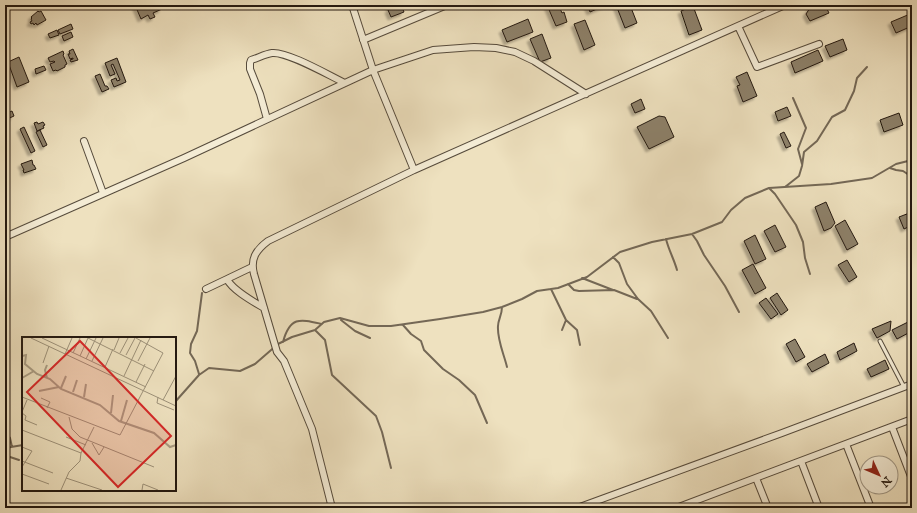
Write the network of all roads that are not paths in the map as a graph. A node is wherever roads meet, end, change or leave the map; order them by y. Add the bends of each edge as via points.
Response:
1 (352, 5) edge
2 (447, 5) edge
3 (784, 5) edge
4 (738, 26) junction
5 (363, 40) junction
6 (819, 44) dead end
7 (757, 67) junction
8 (373, 70) junction
9 (750, 70) dead end
10 (345, 83) junction
11 (586, 94) junction
12 (267, 119) junction
13 (84, 141) dead end
14 (414, 170) junction
15 (103, 193) junction
16 (5, 237) edge
17 (252, 267) junction
18 (227, 280) junction
19 (206, 289) dead end
20 (264, 308) junction
21 (880, 341) dead end
22 (912, 384) edge
23 (904, 387) junction
24 (912, 419) edge
25 (892, 427) junction
26 (846, 444) junction
27 (800, 461) junction
28 (756, 478) junction
29 (912, 479) edge
30 (332, 508) edge
31 (577, 508) edge
32 (676, 508) edge
33 (768, 508) edge
34 (819, 508) edge
35 (871, 508) edge

1 - 5 street
2 - 5 street
3 - 4 street
4 - 7 street
4 - 11 street
5 - 8 street
6 - 7 street
7 - 9 street
8 - 10 street
8 - 11 street via 433,50 496,48 515,52 534,61
8 - 14 street
10 - 12 street
10 - 12 street via 279,53 251,60 250,69
11 - 14 street
12 - 15 street
13 - 15 street
14 - 17 street via 268,241 255,255
15 - 16 street
17 - 18 street
17 - 20 street
18 - 19 street
18 - 20 street
20 - 30 street via 277,352 284,361 312,429
21 - 23 lane
22 - 23 street
23 - 31 street
24 - 25 street
25 - 26 street
25 - 29 street
26 - 27 street
26 - 35 street
27 - 28 street
27 - 34 street
28 - 32 street
28 - 33 street

